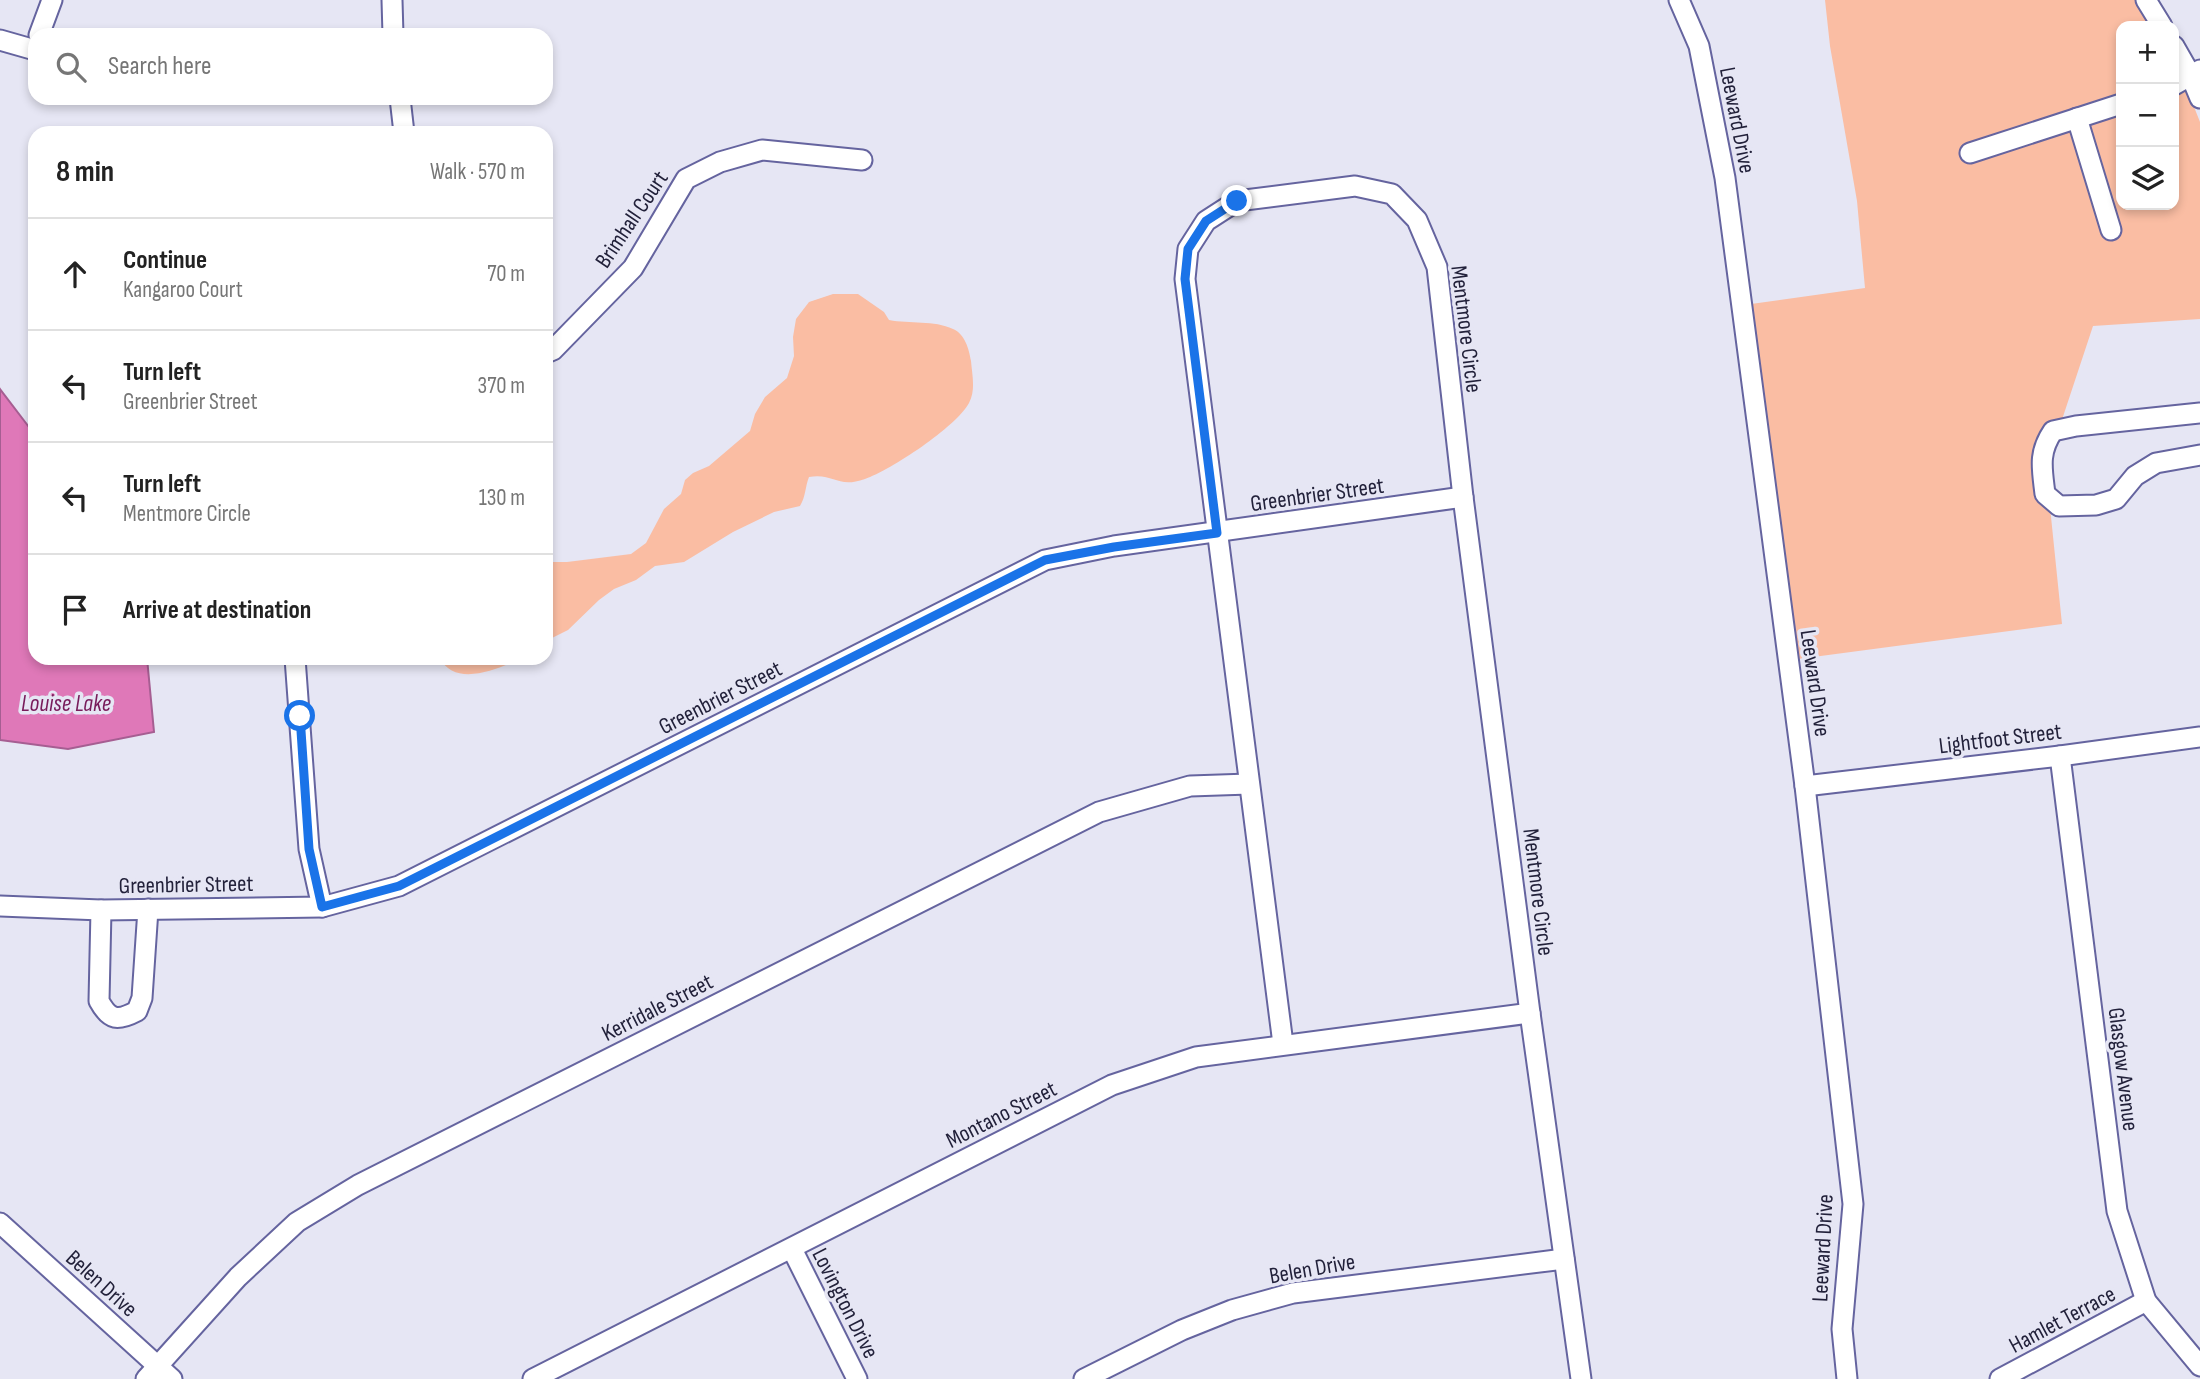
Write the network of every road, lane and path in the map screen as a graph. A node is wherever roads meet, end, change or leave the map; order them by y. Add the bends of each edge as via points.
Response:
1 (52, 0) edge
2 (392, 0) edge
3 (1679, 0) edge
4 (2146, 0) edge
5 (2159, 21) edge
6 (42, 28) edge
7 (393, 28) edge
8 (0, 40) edge
9 (28, 44) edge
10 (2179, 57) edge
11 (2188, 76) edge
12 (2200, 98) edge
13 (401, 105) edge
14 (2116, 106) edge
15 (2077, 118) junction
16 (403, 126) edge
17 (1970, 152) dead end
18 (862, 160) dead end
19 (2111, 230) dead end
20 (553, 350) edge
21 (2200, 413) edge
22 (2200, 455) edge
23 (1463, 497) junction
24 (1217, 533) junction
25 (296, 665) edge
26 (2200, 737) edge
27 (2060, 756) junction
28 (1249, 784) junction
29 (1805, 786) junction
30 (0, 906) edge
31 (322, 907) junction
32 (101, 909) junction
33 (148, 909) junction
34 (1530, 1013) junction
35 (1283, 1044) junction
36 (0, 1223) edge
37 (792, 1249) junction
38 (1564, 1259) junction
39 (2146, 1301) junction
40 (2200, 1366) edge
41 (159, 1375) edge
42 (533, 1379) edge
43 (857, 1379) edge
44 (1084, 1379) edge
45 (1581, 1379) edge
46 (1847, 1379) edge
47 (2000, 1379) edge

1 - 6 street
2 - 7 street
3 - 29 street, Leeward Drive via 1699,47 1725,178
4 - 5 street
8 - 9 street
10 - 11 street
11 - 12 street
13 - 16 street
14 - 15 street
15 - 17 street
15 - 19 street
18 - 20 street, Brimhall Court via 762,150 720,162 686,179 633,268
21 - 22 street via 2053,431 2044,445 2045,494 2059,506 2096,505 2116,499 2134,476 2156,463
23 - 24 street, Greenbrier Street
23 - 24 street, Mentmore Circle via 1437,267 1418,219 1392,194 1355,186 1237,201 1206,221 1188,249 1185,279
23 - 34 street, Mentmore Circle
24 - 28 street, Mentmore Circle
24 - 31 street, Greenbrier Street via 1045,560 399,886
25 - 31 street via 309,849
26 - 27 street, Lightfoot Street
27 - 29 street, Lightfoot Street
27 - 39 street, Glasgow Avenue via 2117,1211
28 - 35 street, Mentmore Circle
28 - 41 street, Kerridale Street via 1190,786 1099,812 358,1185 297,1222 238,1277
29 - 46 street, Leeward Drive via 1853,1204 1842,1329
30 - 32 street, Greenbrier Street
31 - 33 street, Greenbrier Street
32 - 33 street, Greenbrier Street
32 - 33 street via 99,1001 105,1013 115,1018 137,1011 142,998
34 - 35 street, Montano Street
34 - 38 street, Mentmore Circle
35 - 37 street, Montano Street via 1196,1057 1112,1085
36 - 41 street, Belen Drive
37 - 42 street, Montano Street
37 - 43 street, Lovington Drive
38 - 44 street, Belen Drive via 1293,1293 1182,1330
38 - 45 street, Mentmore Circle
39 - 40 street, Glasgow Avenue
39 - 47 street, Hamlet Terrace

